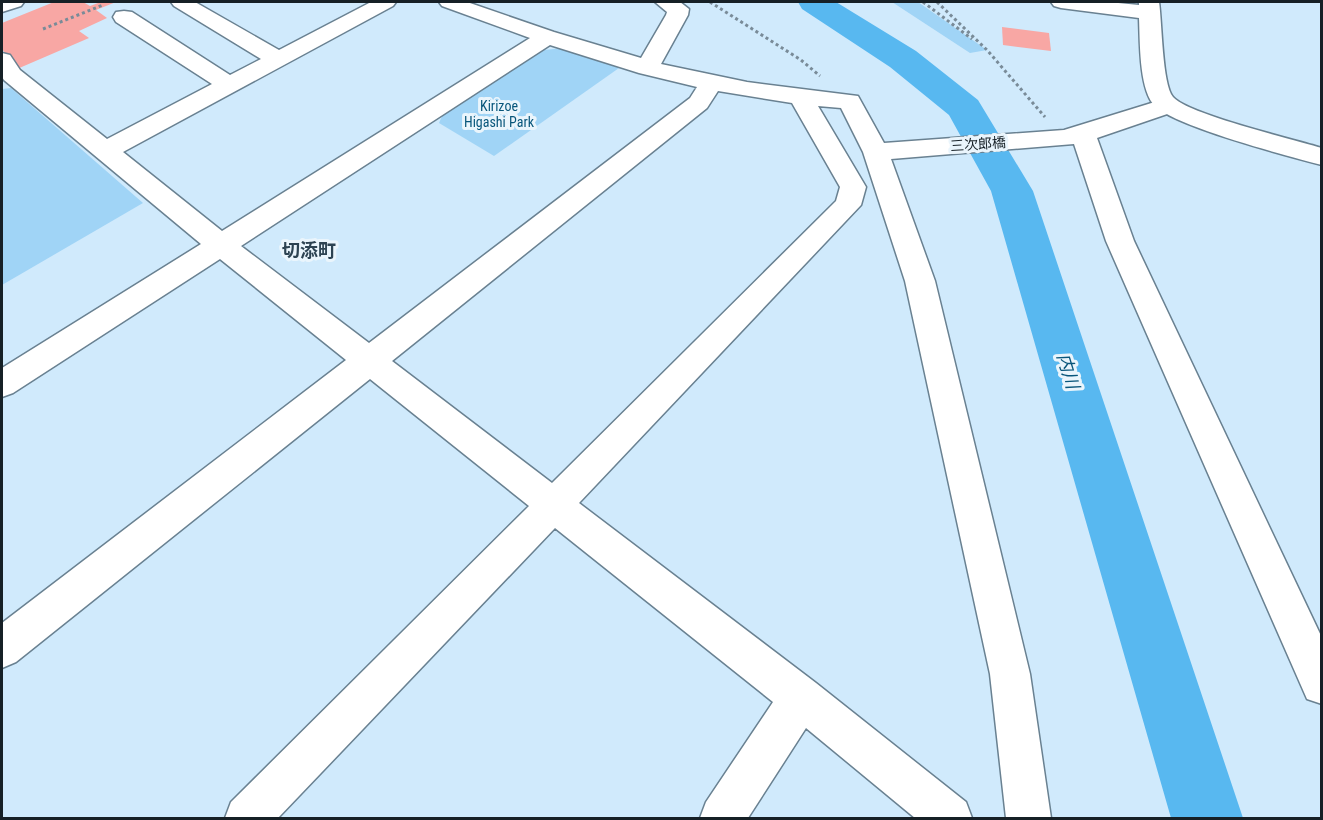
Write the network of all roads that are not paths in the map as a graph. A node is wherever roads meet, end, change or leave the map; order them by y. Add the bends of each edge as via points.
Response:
1 (14, 2) edge
2 (181, 2) edge
3 (386, 2) edge
4 (449, 2) edge
5 (664, 2) edge
6 (1061, 2) edge
7 (2, 6) edge
8 (1149, 7) edge
9 (118, 9) edge
10 (546, 38) junction
11 (278, 59) junction
12 (647, 68) junction
13 (5, 72) edge
14 (712, 82) junction
15 (229, 85) junction
16 (802, 99) junction
17 (1167, 106) junction
18 (1073, 136) junction
19 (105, 151) junction
20 (884, 152) junction
21 (1322, 157) edge
22 (221, 244) junction
23 (369, 360) junction
24 (2, 384) edge
25 (554, 505) junction
26 (2, 648) edge
27 (1322, 684) edge
28 (801, 698) junction
29 (247, 819) edge
30 (722, 819) edge
31 (950, 819) edge
32 (1028, 819) edge

1 - 7 street
2 - 11 street
3 - 11 street
4 - 10 street
5 - 12 street via 678,9 677,15
6 - 8 street
8 - 17 street via 1158,92
9 - 15 street
10 - 12 street
10 - 22 street
11 - 15 street
12 - 14 street
13 - 19 street
14 - 16 street
14 - 23 street via 699,103
15 - 19 street
16 - 20 street via 850,101
16 - 25 street via 853,187 848,205
17 - 18 street, 三次郎橋
17 - 21 street
18 - 20 street, 三次郎橋
18 - 27 street
19 - 22 street
20 - 32 street via 920,281 1010,674
22 - 23 street
22 - 24 street
23 - 25 street
23 - 26 street
25 - 28 street
25 - 29 street
28 - 30 street
28 - 31 street

